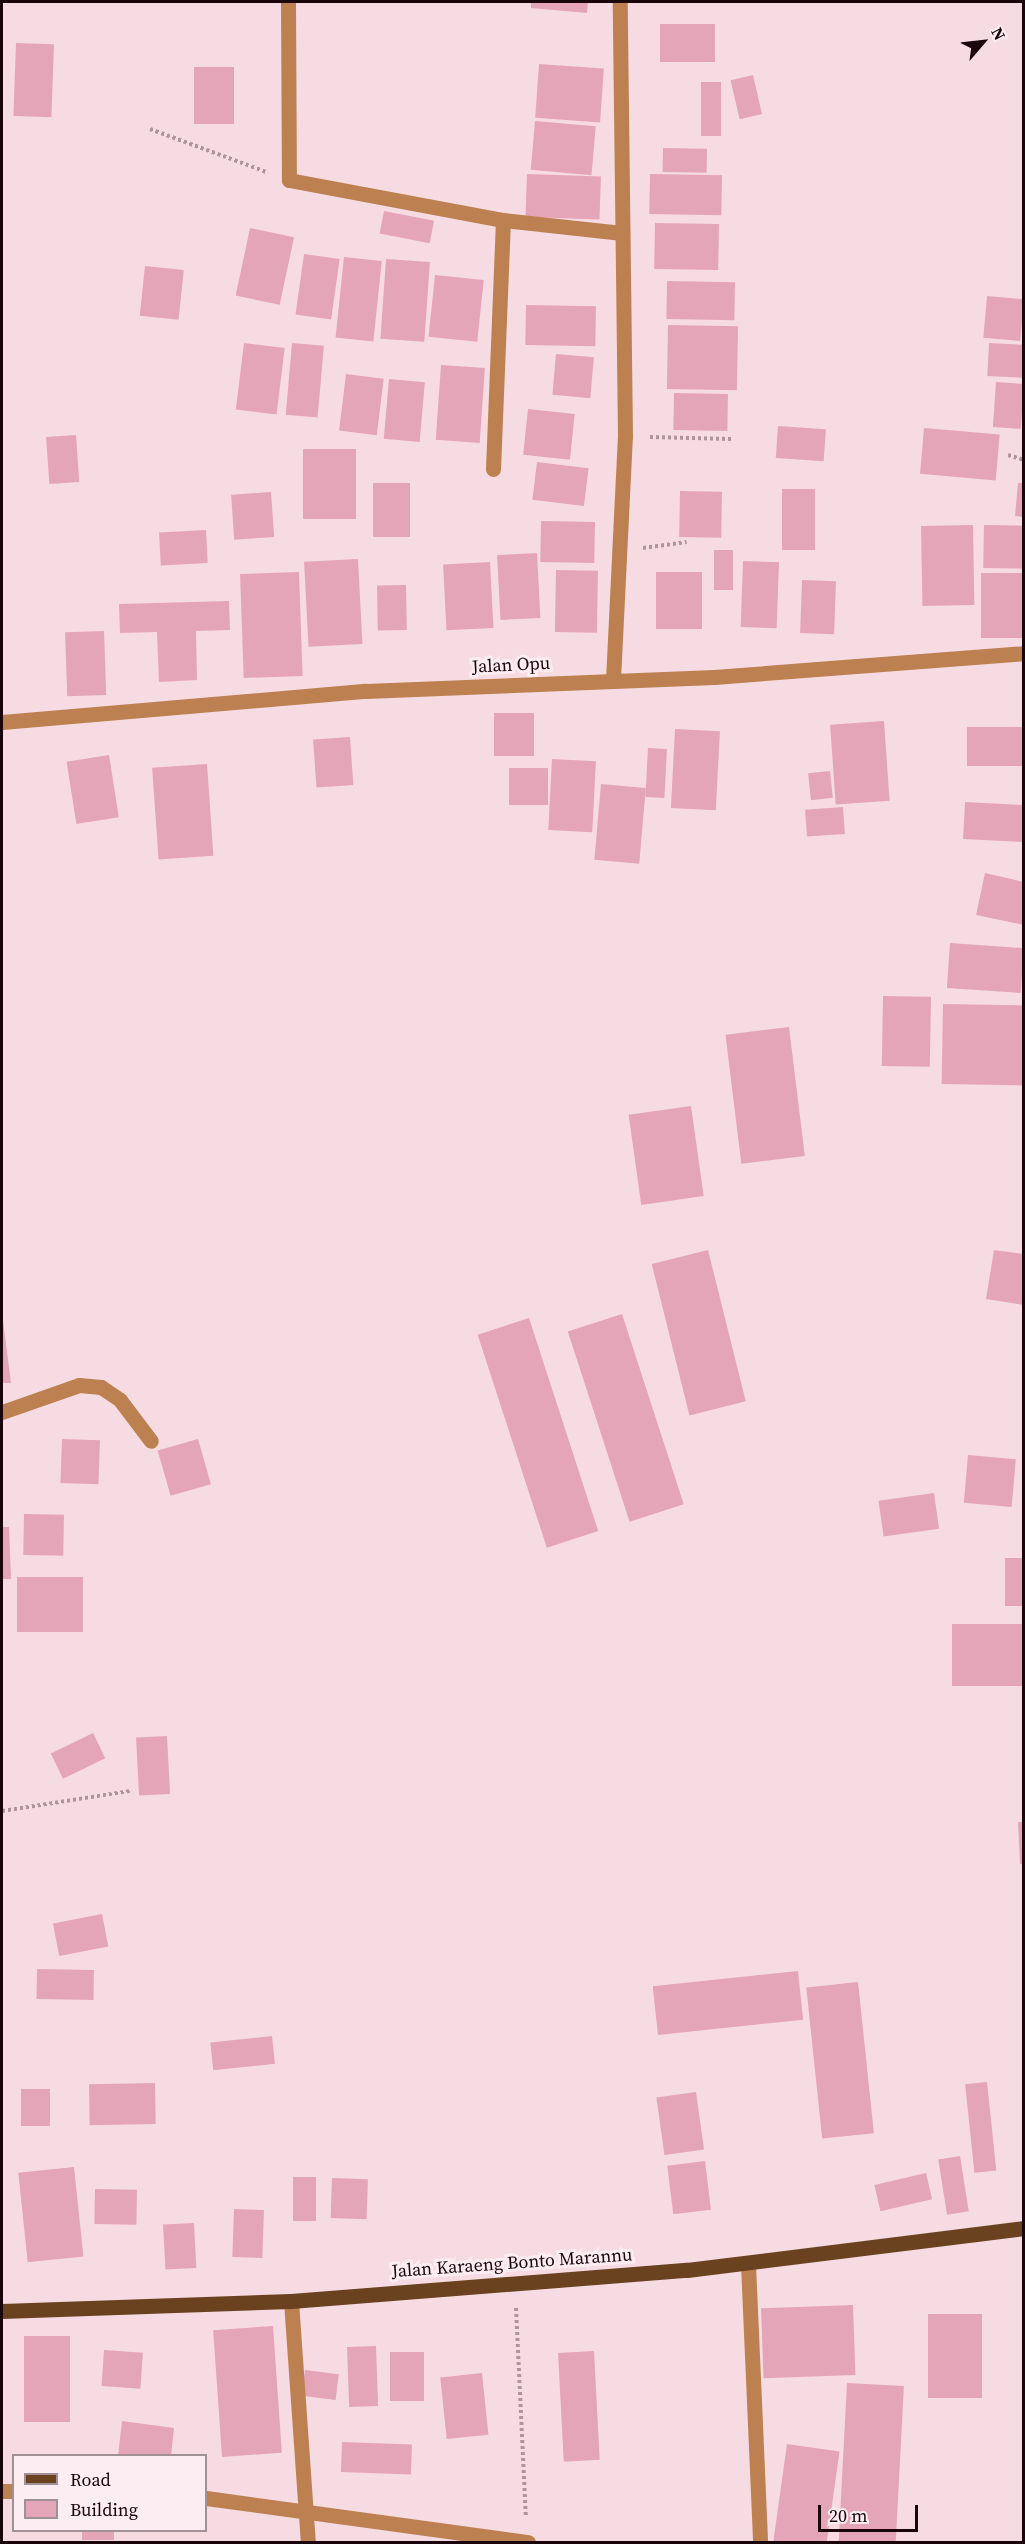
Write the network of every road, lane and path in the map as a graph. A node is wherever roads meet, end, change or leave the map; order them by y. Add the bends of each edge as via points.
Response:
1 (288, 2) edge
2 (620, 2) edge
3 (150, 129) dead end
4 (289, 180) junction
5 (503, 220) junction
6 (622, 232) junction
7 (625, 436) junction
8 (731, 439) dead end
9 (1008, 455) dead end
10 (1023, 460) edge
11 (493, 469) dead end
12 (687, 542) dead end
13 (619, 551) junction
14 (1023, 653) edge
15 (613, 680) junction
16 (2, 722) edge
17 (2, 1412) edge
18 (151, 1440) dead end
19 (130, 1791) dead end
20 (2, 1811) edge
21 (1023, 2228) edge
22 (748, 2264) junction
23 (514, 2280) junction
24 (291, 2301) junction
25 (2, 2311) edge
26 (207, 2498) edge
27 (307, 2510) junction
28 (527, 2540) edge
29 (308, 2542) edge
30 (760, 2542) edge

1 - 4 street
2 - 6 street
3 - 4 path
4 - 5 street
5 - 6 street
5 - 11 street
6 - 7 street
7 - 8 path
7 - 13 street
9 - 10 path
12 - 13 path
13 - 15 street
14 - 15 street, Jalan Opu
15 - 16 street, Jalan Opu via 355,692
17 - 18 street via 79,1385 101,1387 120,1400
19 - 20 path
21 - 22 main road, Jalan Karaeng Bonto Marannu
22 - 23 main road, Jalan Karaeng Bonto Marannu
22 - 30 street
23 - 24 main road, Jalan Karaeng Bonto Marannu
23 - 28 path
24 - 25 main road, Jalan Karaeng Bonto Marannu
24 - 27 street
26 - 27 street
27 - 28 street
27 - 29 street

